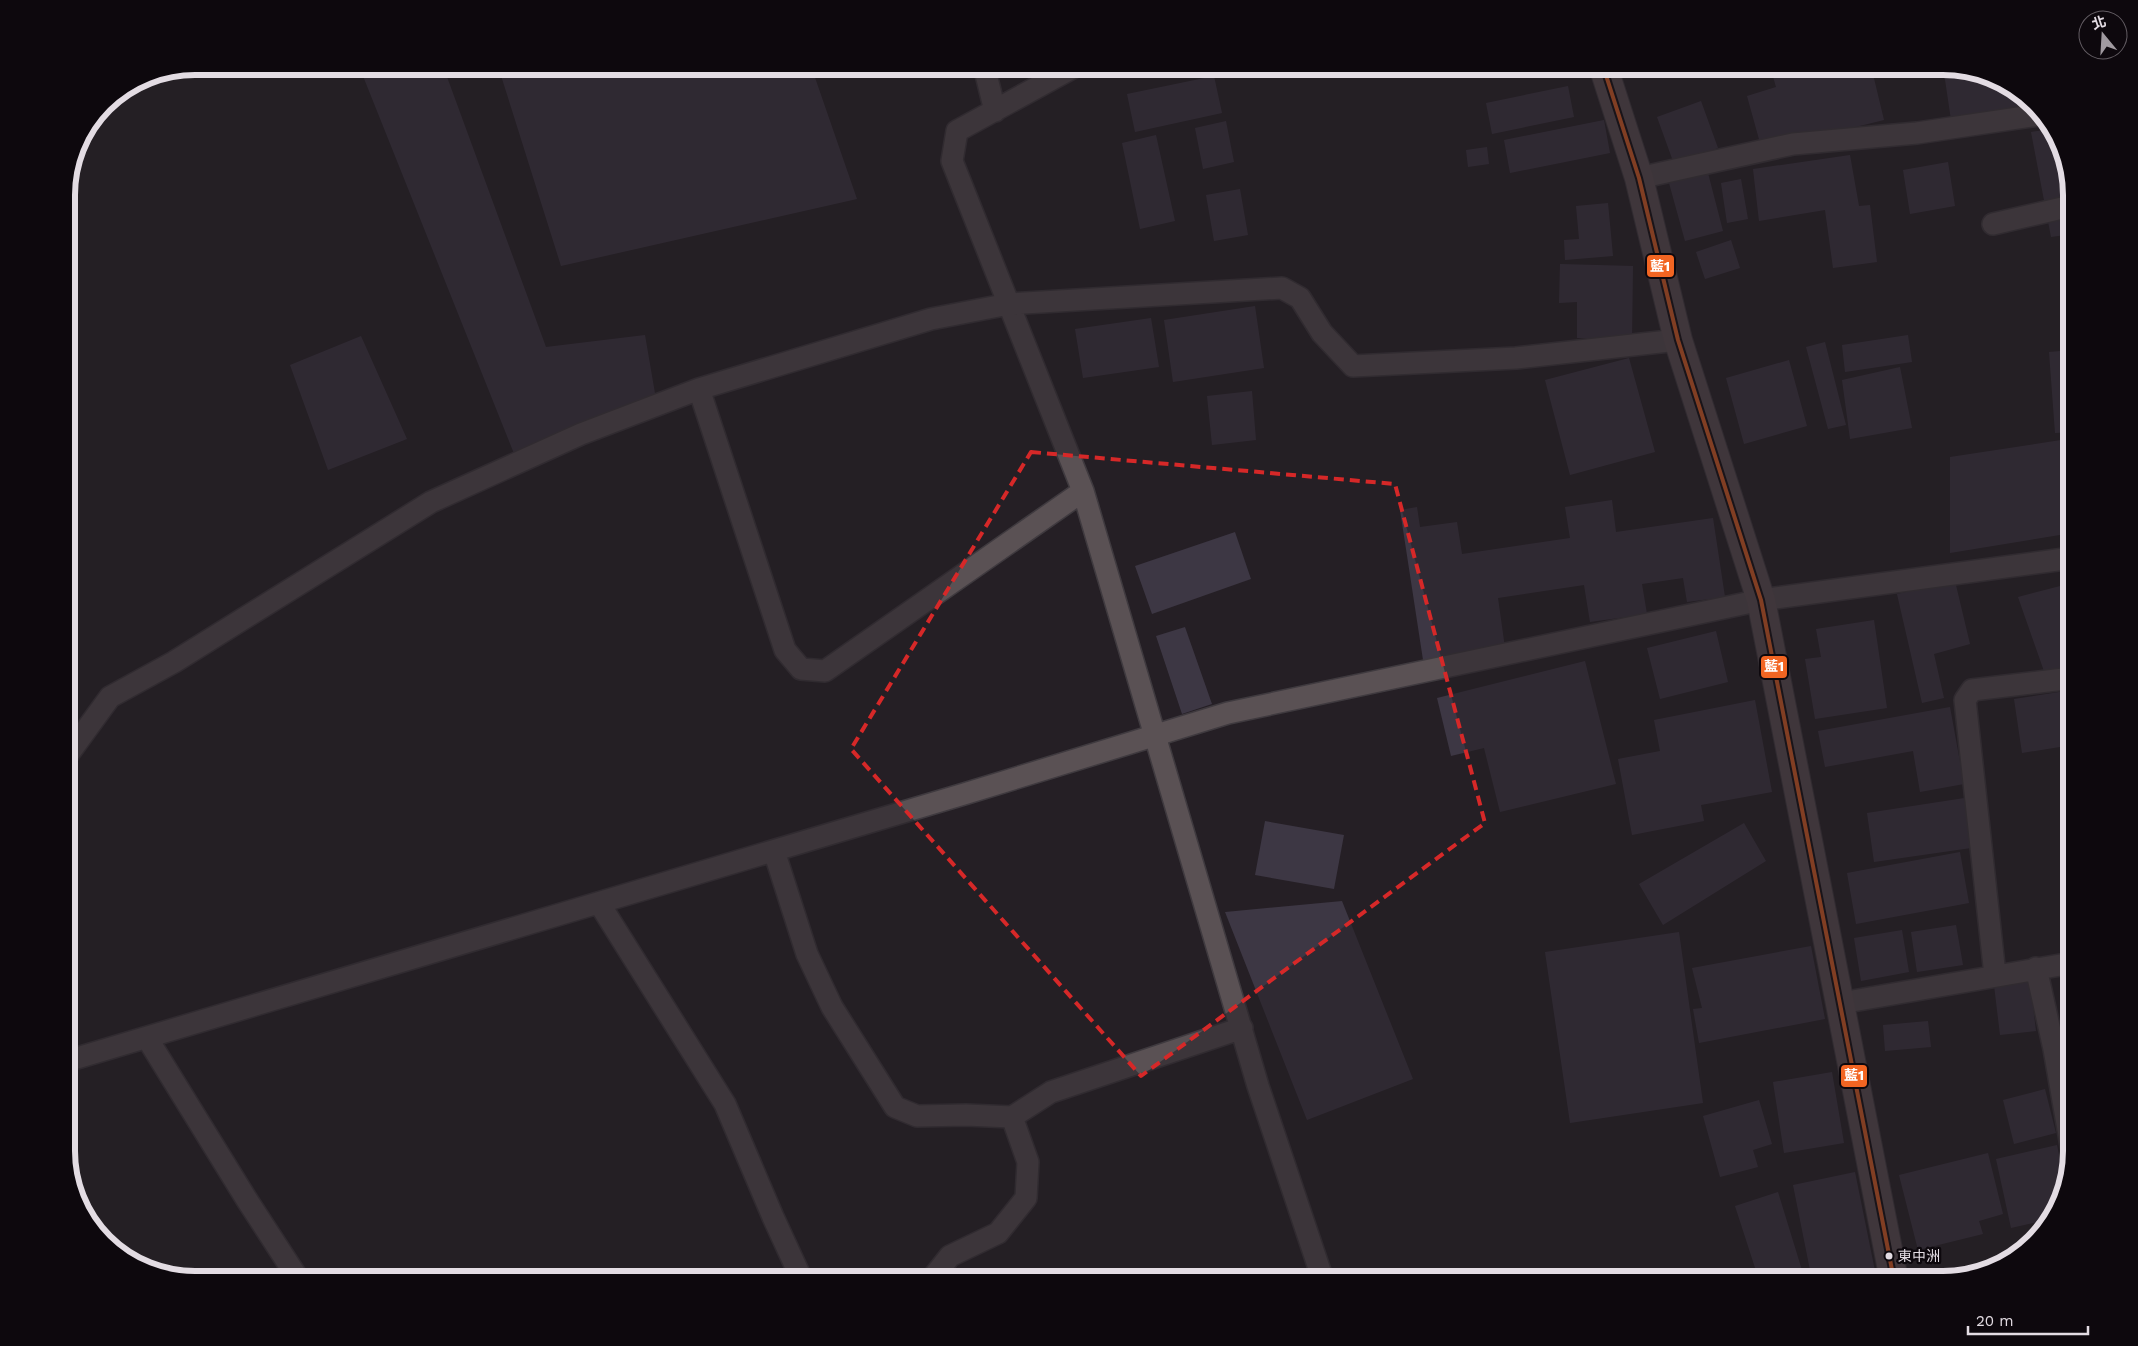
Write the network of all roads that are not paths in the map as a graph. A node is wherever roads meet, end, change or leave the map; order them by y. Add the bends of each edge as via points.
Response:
1 (986, 75) edge
2 (1060, 75) edge
3 (1606, 75) edge
4 (995, 111) junction
5 (2033, 116) edge
6 (1639, 178) junction
7 (2063, 208) edge
8 (1993, 224) dead end
9 (1009, 304) junction
10 (1678, 340) junction
11 (699, 389) junction
12 (1083, 491) junction
13 (2063, 559) edge
14 (1761, 600) junction
15 (2063, 679) edge
16 (1155, 735) junction
17 (75, 744) edge
18 (774, 851) junction
19 (599, 903) junction
20 (2063, 965) edge
21 (2036, 968) junction
22 (1995, 975) junction
23 (1841, 1003) junction
24 (1242, 1028) junction
25 (147, 1038) junction
26 (75, 1058) edge
27 (2063, 1100) edge
28 (1012, 1117) junction
29 (293, 1271) edge
30 (798, 1271) edge
31 (938, 1271) edge
32 (1320, 1271) edge
33 (1892, 1271) edge

1 - 4 lane
2 - 4 lane
3 - 6 street
4 - 9 lane via 957,131 952,161
5 - 6 lane via 1917,133 1793,144
6 - 10 street
7 - 8 lane
9 - 10 lane via 1282,288 1300,298 1322,333 1353,366 1516,358
9 - 11 lane via 931,320
9 - 12 lane
10 - 14 street
11 - 12 lane via 785,650 801,669 825,671
11 - 17 lane via 581,434 431,502 174,662 110,697
12 - 16 lane
13 - 14 lane
14 - 16 lane via 1228,713
14 - 23 street
15 - 22 lane via 1972,690 1965,700
16 - 18 lane
16 - 24 lane
18 - 19 lane
18 - 28 lane via 807,954 832,1007 895,1107 917,1116
19 - 25 lane
19 - 30 lane via 725,1104
20 - 21 lane
21 - 22 lane
21 - 27 lane
22 - 23 lane
23 - 33 street
24 - 28 lane via 1051,1092
24 - 32 lane
25 - 26 lane
25 - 29 lane
28 - 31 lane via 1028,1162 1026,1198 998,1233 950,1256

